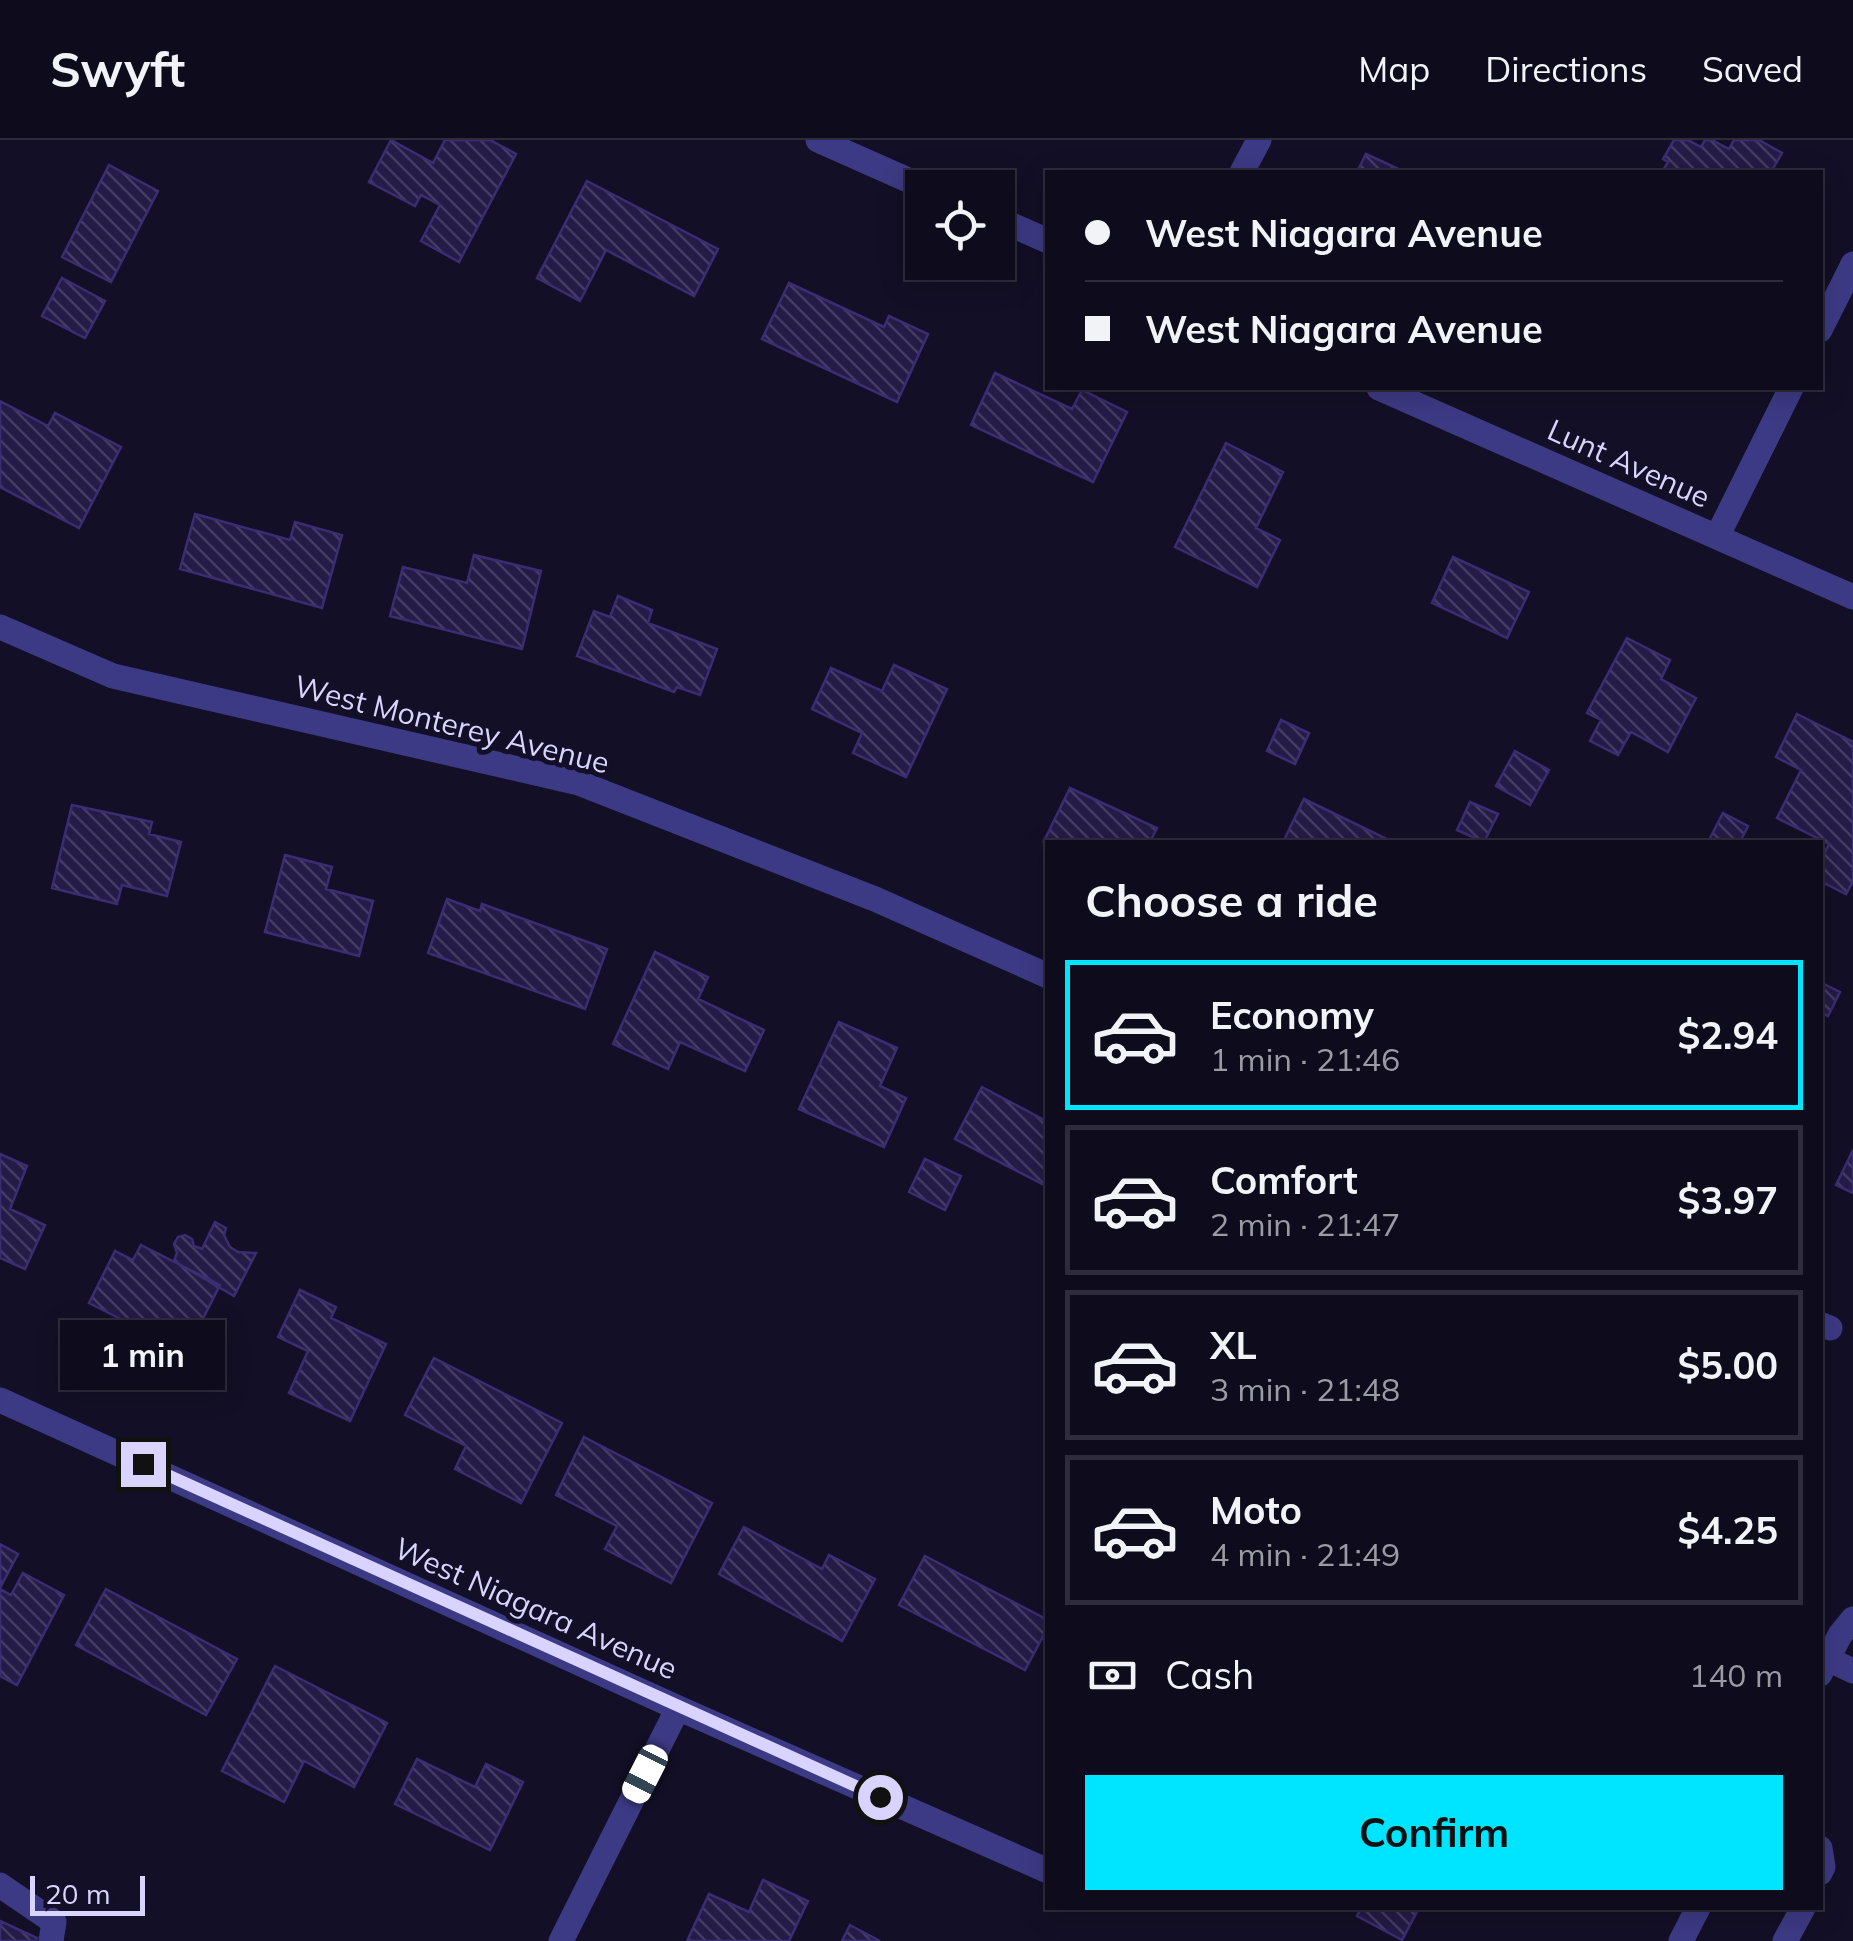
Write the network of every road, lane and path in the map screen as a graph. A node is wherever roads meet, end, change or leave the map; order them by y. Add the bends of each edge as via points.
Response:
1 (818, 140) edge
2 (1258, 140) edge
3 (1243, 170) edge
4 (905, 179) edge
5 (1015, 226) edge
6 (1045, 240) edge
7 (1853, 264) edge
8 (1823, 324) edge
9 (1384, 390) edge
10 (1790, 390) edge
11 (1716, 537) junction
12 (1853, 597) edge
13 (0, 628) edge
14 (1045, 975) edge
15 (0, 1400) edge
16 (1853, 1618) edge
17 (1824, 1666) edge
18 (1853, 1672) edge
19 (678, 1708) junction
20 (1045, 1870) edge
21 (0, 1885) edge
22 (1697, 1910) edge
23 (1801, 1910) edge
24 (51, 1941) edge
25 (561, 1941) edge
26 (1681, 1941) edge
27 (1786, 1941) edge

1 - 4 street
2 - 3 street
5 - 6 street
7 - 8 street
9 - 11 street, Lunt Avenue
10 - 11 street
11 - 12 street, Lunt Avenue
13 - 14 street, West Monterey Avenue via 113,676 579,783 875,899
15 - 19 street, West Niagara Avenue
16 - 17 street
17 - 18 street
19 - 20 street, West Niagara Avenue
19 - 25 street
21 - 24 street via 54,1922
22 - 26 street
23 - 27 street

